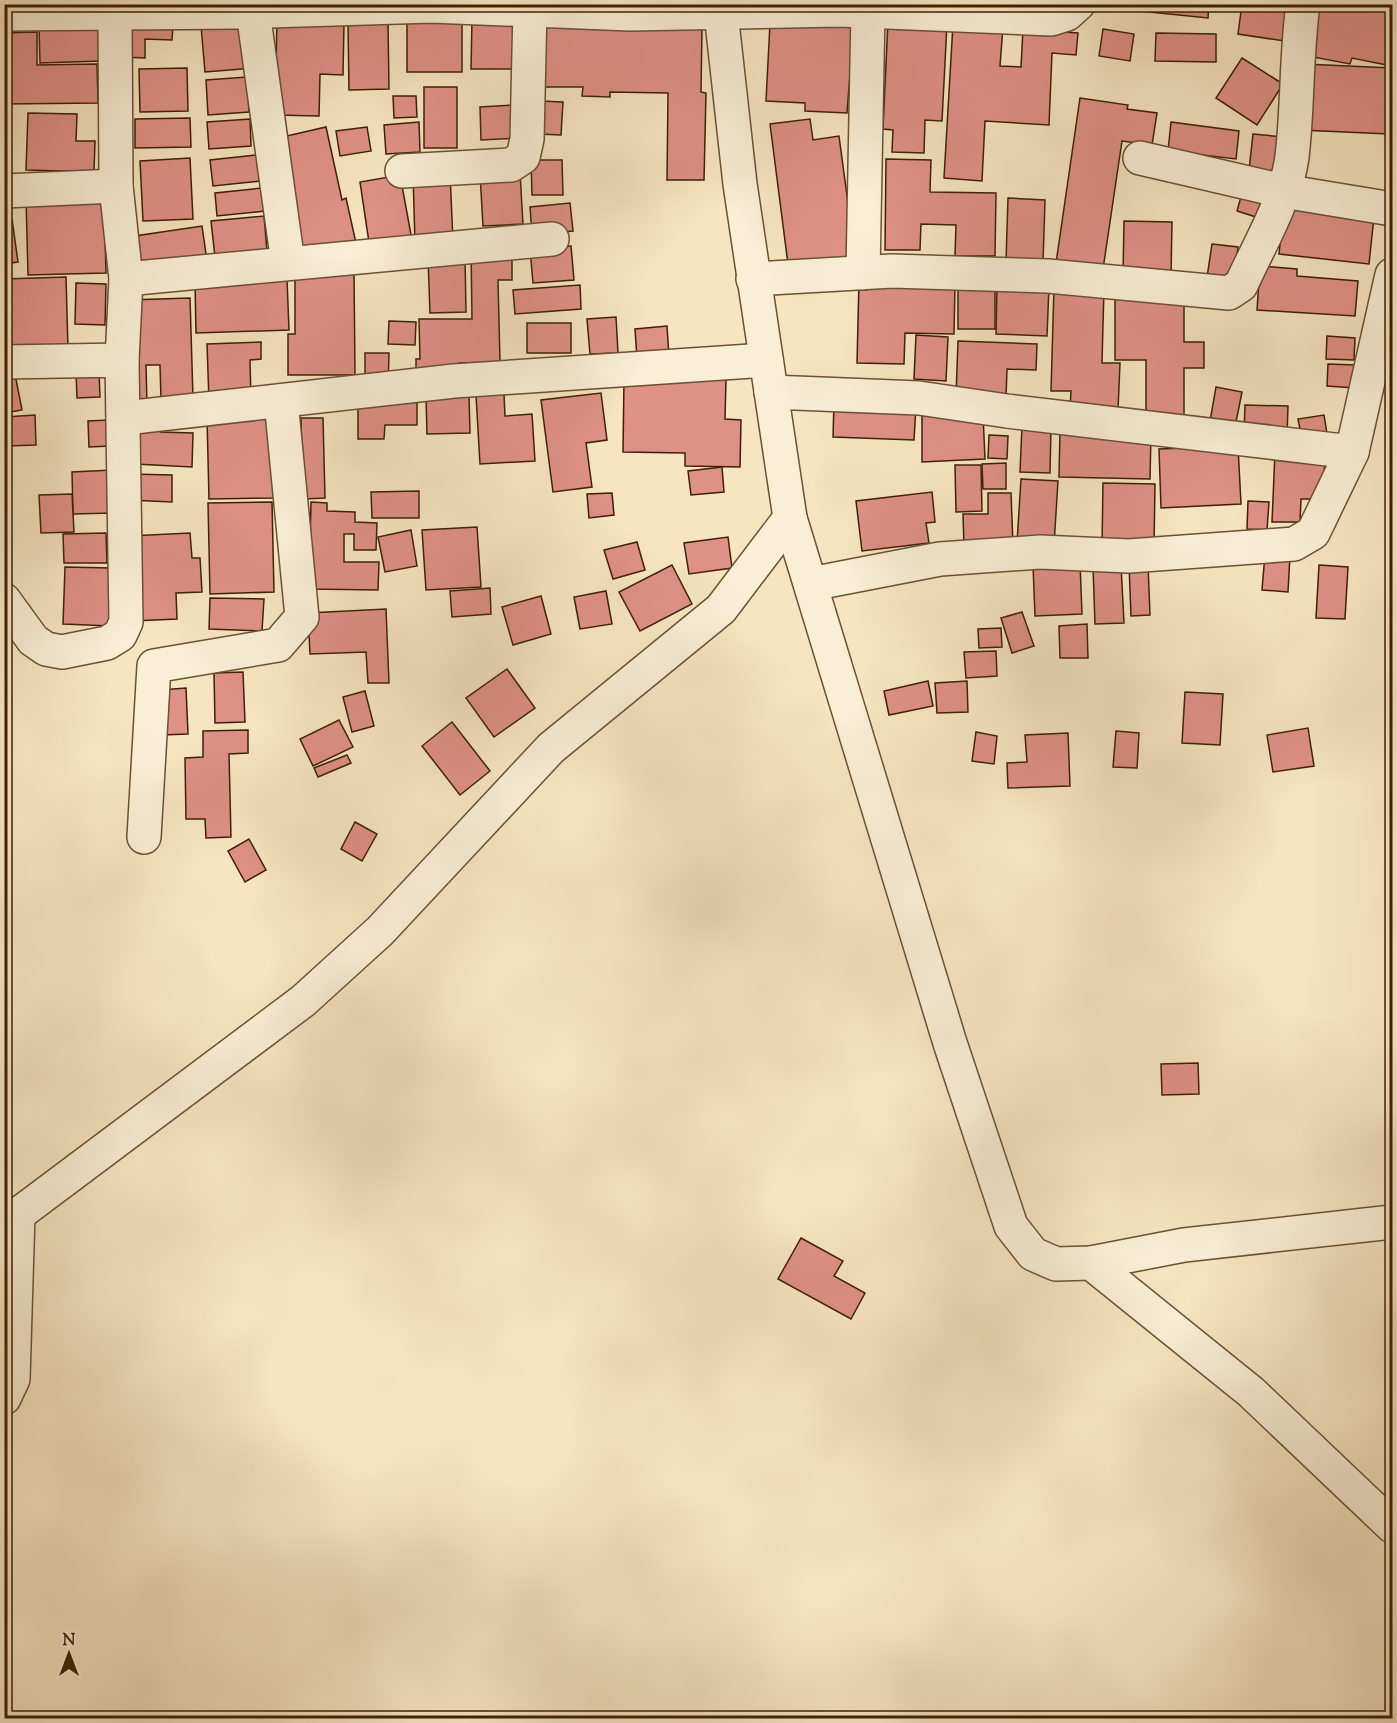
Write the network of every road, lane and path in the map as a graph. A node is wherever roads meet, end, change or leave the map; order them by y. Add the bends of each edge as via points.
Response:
1 (1078, 4) edge
2 (1303, 4) edge
3 (720, 8) edge
4 (530, 9) junction
5 (868, 11) junction
6 (253, 12) junction
7 (4, 14) edge
8 (115, 14) junction
9 (1140, 158) dead end
10 (402, 171) dead end
11 (116, 186) junction
12 (4, 191) edge
13 (1283, 191) junction
14 (1392, 209) edge
15 (552, 239) dead end
16 (288, 263) junction
17 (863, 273) junction
18 (1392, 275) edge
19 (126, 279) junction
20 (753, 279) junction
21 (122, 360) junction
22 (766, 360) junction
23 (4, 362) edge
24 (771, 392) junction
25 (281, 401) junction
26 (125, 418) junction
27 (1352, 452) junction
28 (790, 518) junction
29 (811, 584) junction
30 (4, 600) edge
31 (144, 837) dead end
32 (11, 1220) edge
33 (1392, 1222) edge
34 (1091, 1263) junction
35 (4, 1398) edge
36 (1392, 1526) edge

1 - 5 street via 1067,14 1051,19
2 - 13 street via 1292,157
3 - 4 street via 630,14
3 - 5 street
3 - 20 street
4 - 6 street via 431,6
4 - 10 street via 527,139 523,157 511,165
5 - 17 street
6 - 8 street
6 - 16 street
7 - 8 street
8 - 11 street
9 - 13 street
11 - 12 street
11 - 19 street
13 - 14 street
13 - 17 street via 1241,285 1229,293 1047,276
15 - 16 street
16 - 19 street
17 - 20 street
18 - 27 street
19 - 21 street
20 - 22 street
21 - 23 street
21 - 26 street
22 - 24 street
22 - 25 street via 454,381
24 - 27 street via 919,398
24 - 28 street
25 - 26 street
25 - 31 street via 302,617 278,645 154,666
26 - 30 street via 126,622 120,635 107,643 62,652 46,649 33,640
27 - 29 street via 1313,533 1294,544 1129,556 1040,552 940,559
28 - 29 street
28 - 32 street via 721,609 550,748 380,931 312,993
29 - 34 street via 950,1043 1011,1226 1033,1254 1056,1264
32 - 35 street via 14,1379
33 - 34 street via 1184,1245
34 - 36 street via 1251,1392

